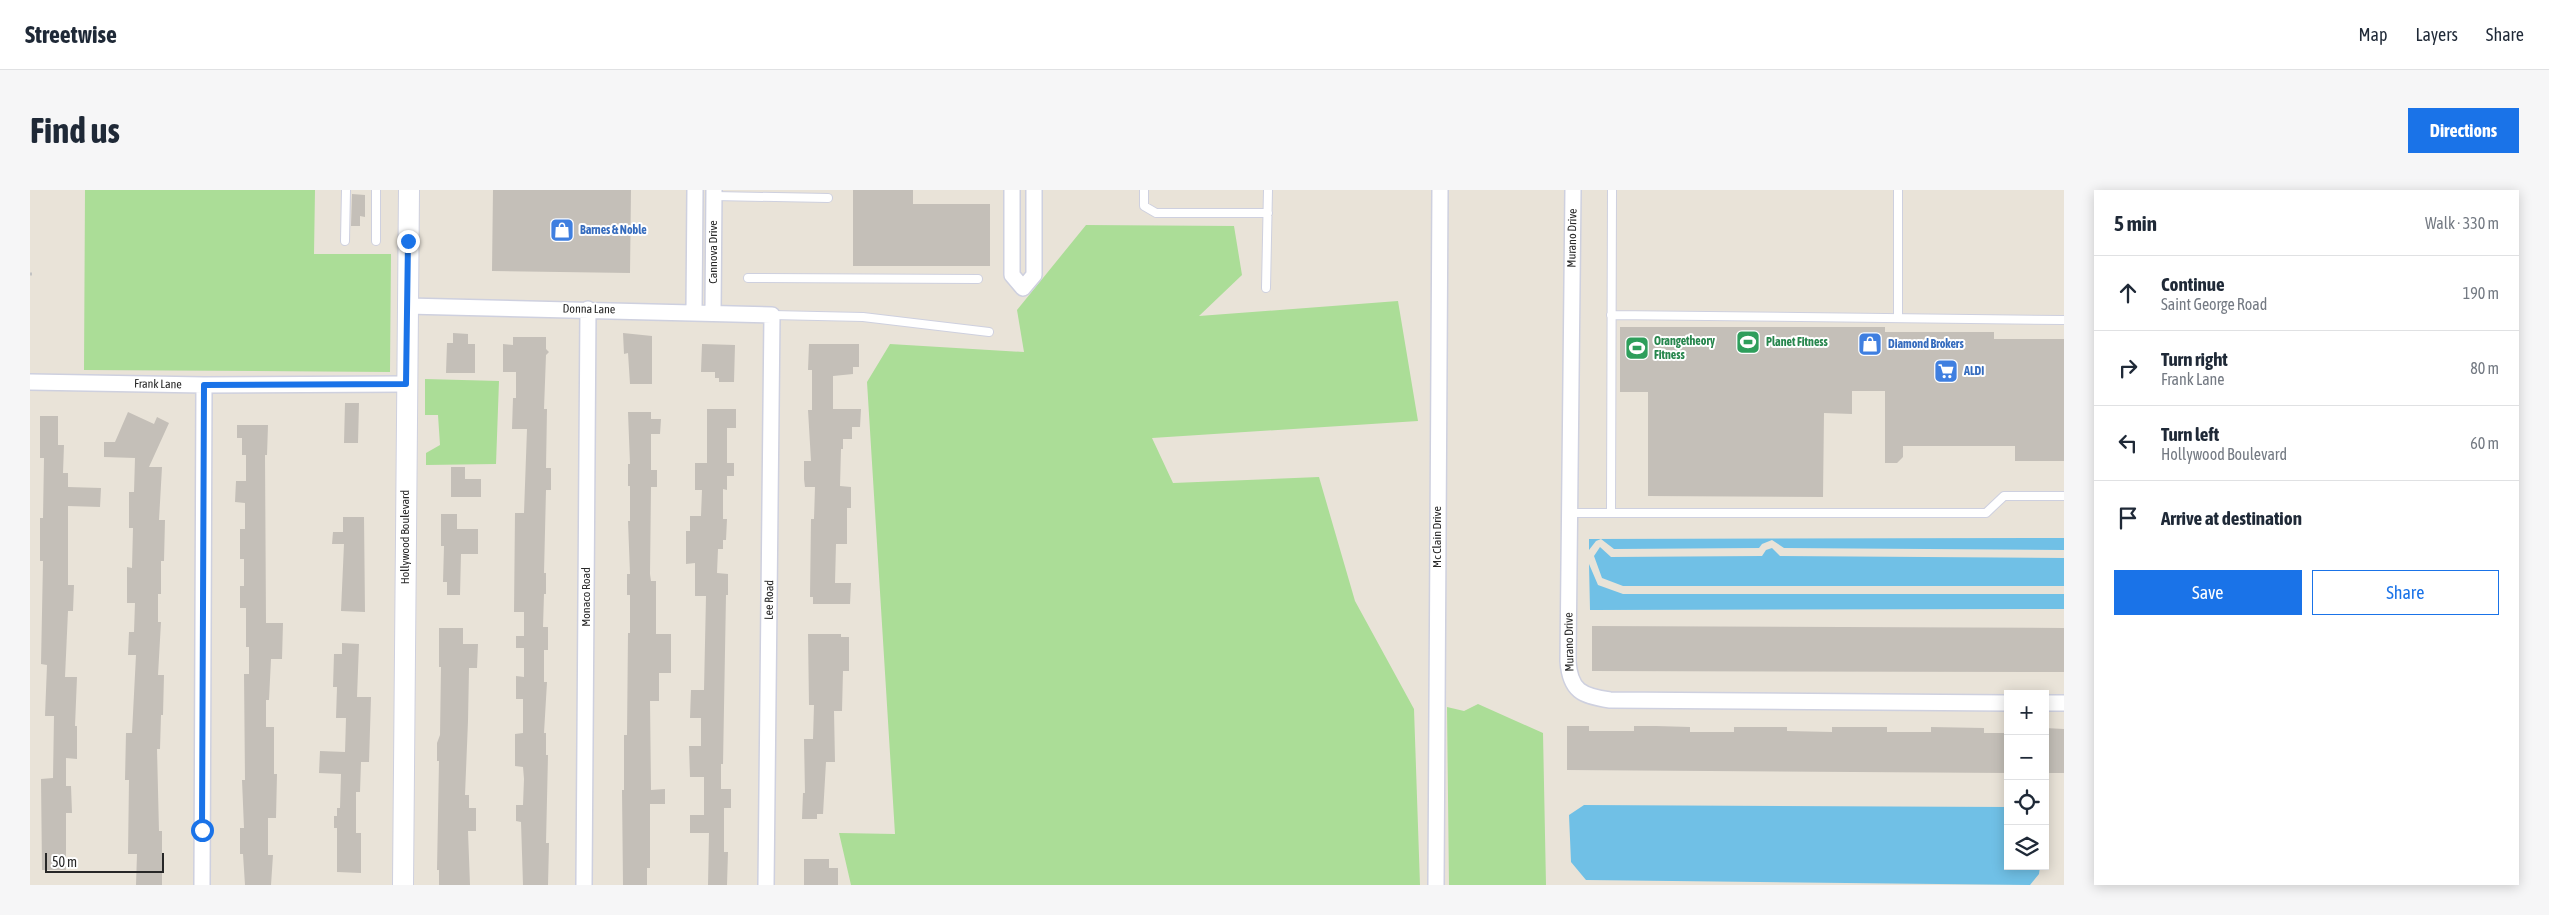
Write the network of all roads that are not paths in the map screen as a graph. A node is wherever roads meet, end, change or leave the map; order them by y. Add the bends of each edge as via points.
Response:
1 (346, 190) edge
2 (376, 190) edge
3 (409, 190) edge
4 (695, 190) edge
5 (1012, 190) edge
6 (1034, 190) edge
7 (1144, 190) edge
8 (1268, 190) edge
9 (1440, 190) edge
10 (1573, 190) edge
11 (1612, 190) edge
12 (1898, 190) edge
13 (714, 193) edge
14 (828, 198) dead end
15 (1268, 213) junction
16 (345, 241) dead end
17 (376, 241) dead end
18 (748, 278) dead end
19 (978, 279) dead end
20 (1266, 288) dead end
21 (407, 306) junction
22 (588, 309) junction
23 (694, 312) junction
24 (713, 313) junction
25 (772, 315) junction
26 (1612, 315) junction
27 (1898, 318) junction
28 (2064, 320) edge
29 (989, 332) dead end
30 (30, 382) edge
31 (406, 384) junction
32 (204, 385) junction
33 (2064, 496) edge
34 (1611, 512) junction
35 (1569, 513) junction
36 (2004, 703) edge
37 (2049, 703) edge
38 (2064, 703) edge
39 (202, 885) edge
40 (403, 885) edge
41 (584, 885) edge
42 (766, 885) edge
43 (1436, 885) edge

1 - 16 lane
2 - 17 lane
3 - 21 street, Hollywood Boulevard
4 - 23 street, Cannova Drive
5 - 6 street via 1012,275 1023,288 1034,275
7 - 15 lane via 1144,206 1156,214
8 - 15 lane
9 - 43 street, Mc Clain Drive
10 - 35 street, Murano Drive
11 - 26 lane
12 - 27 lane
13 - 14 lane
13 - 24 street, Cannova Drive
15 - 20 lane
18 - 19 lane
21 - 22 street, Donna Lane
21 - 31 street, Hollywood Boulevard
22 - 23 street, Donna Lane
22 - 41 street, Monaco Road
23 - 24 street, Donna Lane
24 - 25 street, Donna Lane
25 - 29 lane via 863,317
25 - 42 street, Lee Road
26 - 27 lane
26 - 34 lane
27 - 28 lane
30 - 32 street, Frank Lane
31 - 32 street, Frank Lane
31 - 40 street, Hollywood Boulevard
32 - 39 street
33 - 34 lane via 2004,496 1986,513
34 - 35 lane
35 - 36 street, Murano Drive via 1569,676 1576,689 1588,697 1610,700
37 - 38 street

